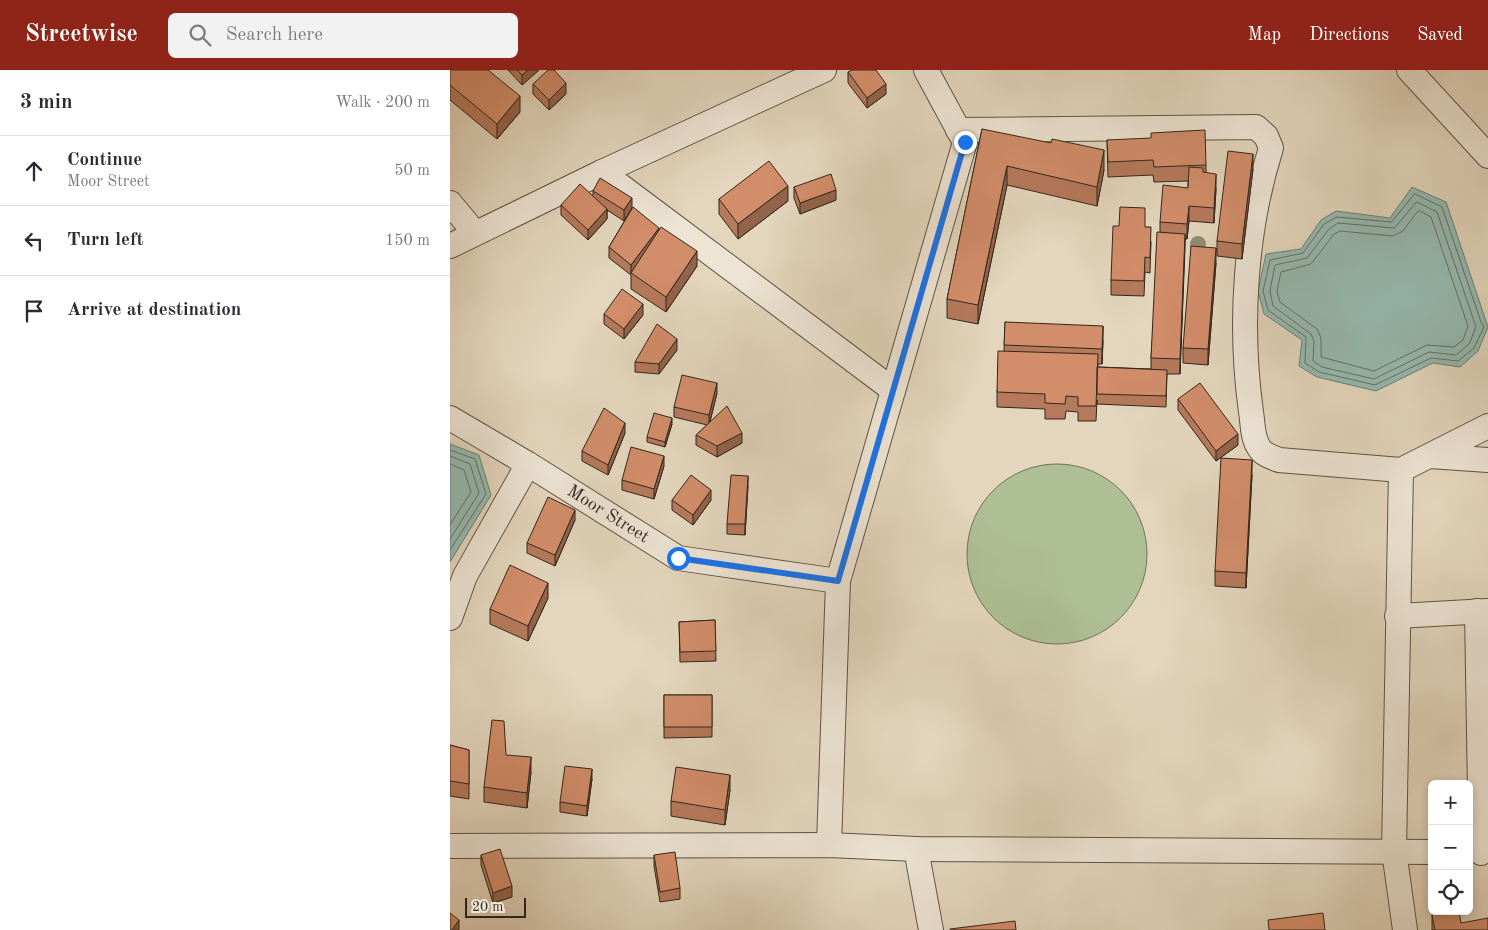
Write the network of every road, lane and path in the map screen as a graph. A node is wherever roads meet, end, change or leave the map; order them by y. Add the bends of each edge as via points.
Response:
1 (824, 70) edge
2 (926, 70) edge
3 (1410, 70) edge
4 (958, 130) junction
5 (1488, 156) edge
6 (602, 172) junction
7 (450, 203) edge
8 (475, 233) junction
9 (450, 246) edge
10 (893, 390) junction
11 (450, 418) edge
12 (1488, 426) edge
13 (1429, 456) junction
14 (1488, 460) edge
15 (528, 464) junction
16 (1401, 470) junction
17 (838, 581) junction
18 (1483, 611) edge
19 (1397, 616) junction
20 (450, 618) edge
21 (829, 845) junction
22 (450, 846) edge
23 (916, 849) junction
24 (1394, 851) junction
25 (1428, 852) edge
26 (1479, 853) edge
27 (931, 930) edge
28 (1404, 930) edge

1 - 6 street
2 - 4 street
3 - 5 street
4 - 10 street via 965,142
4 - 16 street via 1256,127 1266,136 1271,148 1251,240 1246,304 1249,400 1259,449 1279,460
6 - 8 street
6 - 10 street
7 - 8 street
8 - 9 street
10 - 17 street
11 - 15 street, Moor Street
12 - 13 street
13 - 14 street
13 - 16 street
15 - 17 street, Moor Street via 678,558
15 - 20 street via 465,576
16 - 19 street
17 - 21 street
18 - 19 street
18 - 26 street
19 - 24 street
21 - 22 street
21 - 23 street
23 - 24 street
23 - 27 street
24 - 25 street
24 - 28 street

